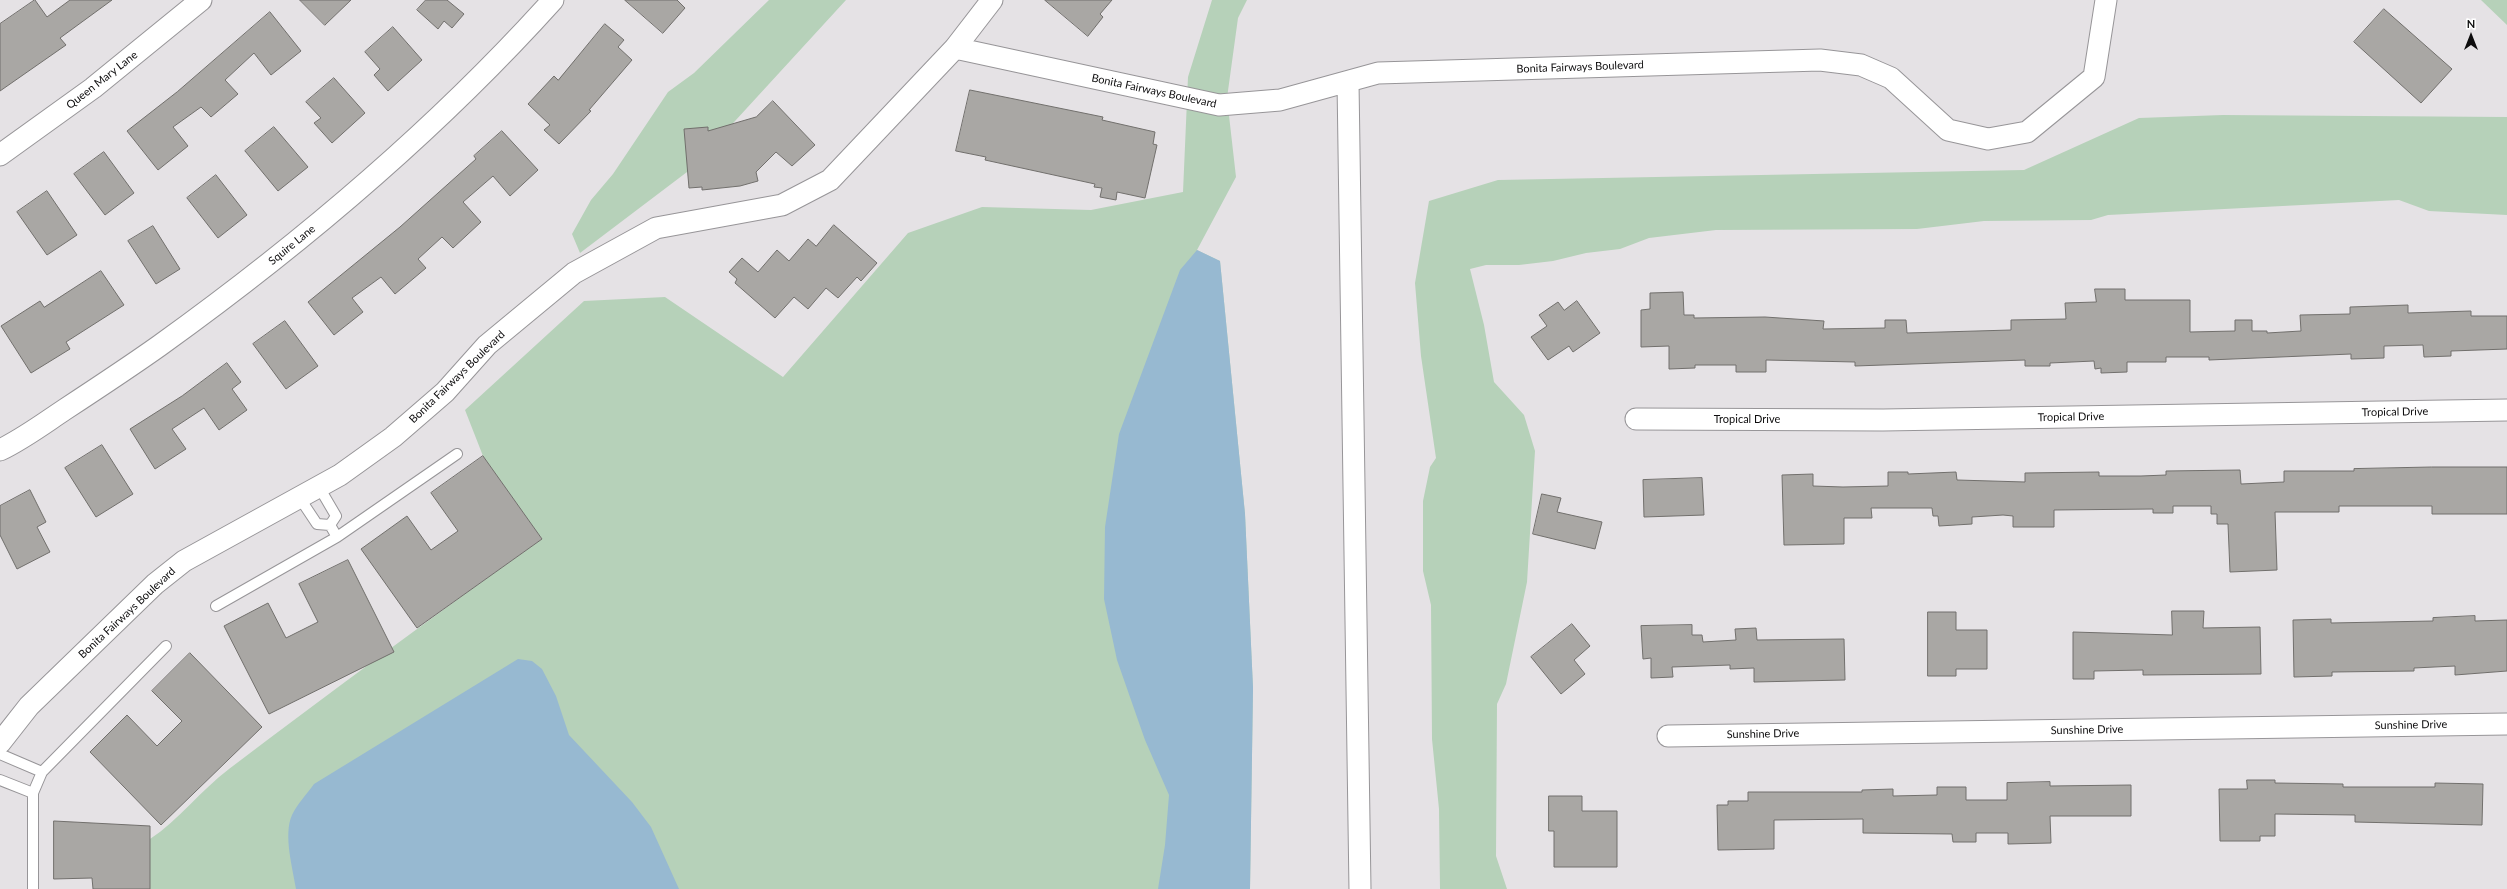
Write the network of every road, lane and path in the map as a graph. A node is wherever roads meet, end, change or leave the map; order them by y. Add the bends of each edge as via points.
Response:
1 (201, 0) edge
2 (553, 0) edge
3 (992, 0) edge
4 (2106, 0) edge
5 (955, 48) junction
6 (1348, 82) junction
7 (0, 155) edge
8 (2507, 410) edge
9 (1636, 419) dead end
10 (0, 450) edge
11 (457, 454) dead end
12 (319, 487) junction
13 (299, 497) junction
14 (330, 525) junction
15 (337, 537) junction
16 (216, 606) dead end
17 (166, 646) dead end
18 (2507, 724) edge
19 (1668, 736) dead end
20 (0, 743) edge
21 (0, 754) edge
22 (42, 772) junction
23 (0, 780) edge
24 (33, 793) junction
25 (33, 889) edge
26 (1360, 889) edge

1 - 7 street, Queen Mary Lane via 93,88
2 - 10 street, Squire Lane via 481,76 426,129 334,211 235,291 130,366
3 - 5 street, Bonita Fairways Boulevard
4 - 6 street, Bonita Fairways Boulevard via 2094,77 2027,132 1988,139 1948,130 1891,78 1861,65 1820,60 1378,73
5 - 6 street, Bonita Fairways Boulevard via 1218,105 1280,100
5 - 12 street, Bonita Fairways Boulevard via 830,180 782,205 656,228 574,273 487,345 445,392 393,437
6 - 26 street
8 - 9 street, Tropical Drive via 1883,420
11 - 15 lane
12 - 13 street, Bonita Fairways Boulevard
12 - 14 lane via 336,516
13 - 14 lane via 318,524
13 - 20 street, Bonita Fairways Boulevard via 184,561 167,574 29,706
14 - 15 lane
15 - 16 lane
17 - 22 lane
18 - 19 street, Sunshine Drive
21 - 22 lane
22 - 24 lane
23 - 24 lane
24 - 25 lane

